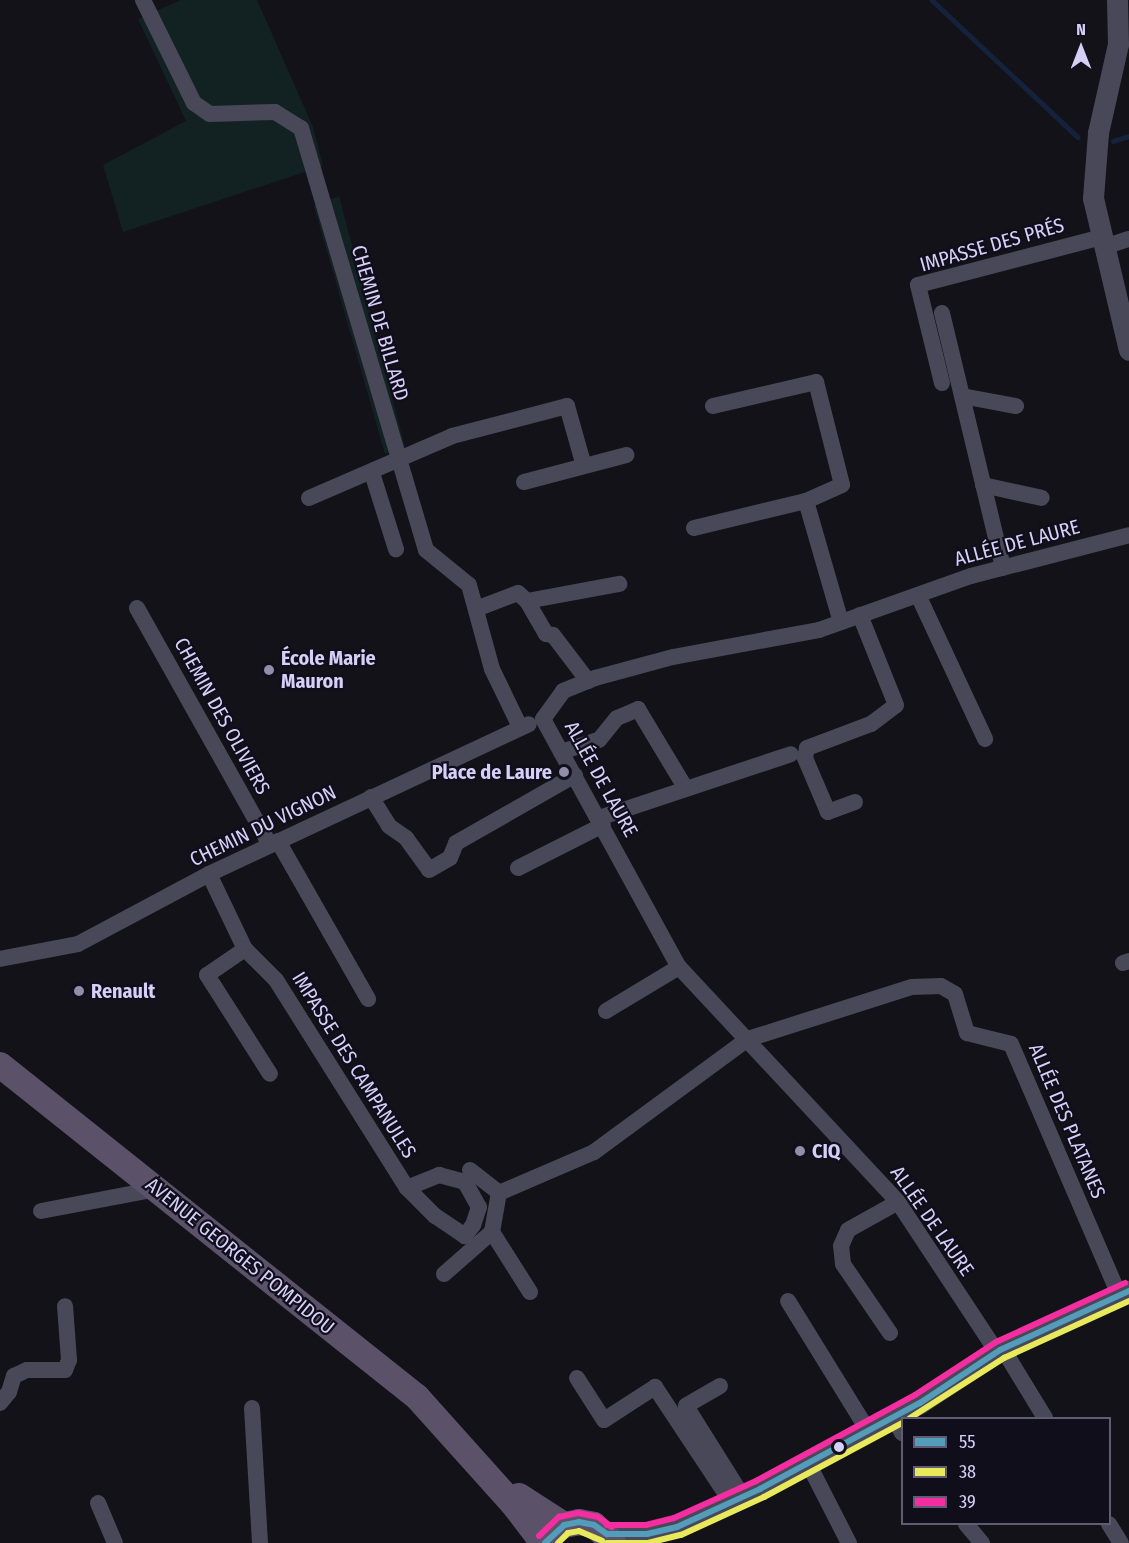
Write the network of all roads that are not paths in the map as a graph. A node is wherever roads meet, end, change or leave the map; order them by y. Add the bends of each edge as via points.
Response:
1 (143, 0) edge
2 (1117, 0) edge
3 (1123, 43) edge
4 (1129, 239) edge
5 (1103, 242) junction
6 (942, 313) dead end
7 (1129, 350) edge
8 (942, 383) dead end
9 (962, 396) junction
10 (713, 406) dead end
11 (1017, 406) dead end
12 (627, 455) dead end
13 (398, 462) junction
14 (584, 466) junction
15 (372, 473) junction
16 (524, 482) dead end
17 (983, 485) junction
18 (309, 498) dead end
19 (1042, 498) dead end
20 (806, 501) junction
21 (694, 528) dead end
22 (1129, 535) edge
23 (396, 549) dead end
24 (1003, 568) junction
25 (619, 584) dead end
26 (918, 595) junction
27 (527, 601) junction
28 (137, 608) dead end
29 (476, 609) junction
30 (860, 615) junction
31 (842, 622) junction
32 (588, 681) junction
33 (543, 719) junction
34 (520, 727) junction
35 (985, 739) dead end
36 (561, 752) junction
37 (791, 754) dead end
38 (575, 775) junction
39 (686, 789) junction
40 (371, 797) junction
41 (855, 802) dead end
42 (601, 822) junction
43 (274, 843) junction
44 (518, 868) dead end
45 (209, 874) junction
46 (245, 949) junction
47 (0, 959) edge
48 (679, 967) junction
49 (368, 999) dead end
50 (606, 1011) dead end
51 (748, 1039) junction
52 (0, 1065) edge
53 (270, 1074) dead end
54 (470, 1170) dead end
55 (407, 1188) dead end
56 (156, 1189) junction
57 (499, 1192) junction
58 (898, 1202) junction
59 (41, 1211) dead end
60 (492, 1232) junction
61 (444, 1274) dead end
62 (530, 1292) dead end
63 (1124, 1293) edge
64 (788, 1301) dead end
65 (65, 1306) dead end
66 (890, 1333) dead end
67 (1000, 1350) junction
68 (577, 1378) dead end
69 (720, 1386) dead end
70 (0, 1403) edge
71 (252, 1408) dead end
72 (909, 1417) edge
73 (1044, 1417) edge
74 (898, 1425) edge
75 (869, 1432) junction
76 (472, 1457) junction
77 (809, 1465) junction
78 (737, 1499) junction
79 (98, 1503) dead end
80 (564, 1525) junction
81 (967, 1525) edge
82 (1110, 1525) edge
83 (677, 1527) junction
84 (610, 1538) edge
85 (845, 1541) edge
86 (116, 1543) edge
87 (260, 1543) edge
88 (544, 1543) edge
89 (653, 1543) edge
90 (982, 1543) edge
91 (1121, 1543) edge

1 - 13 street, CHEMIN DE BILLARD via 194,103 210,114 275,112 300,128
2 - 3 street
3 - 5 street via 1098,133 1093,198
4 - 5 street
5 - 7 street
5 - 8 street, IMPASSE DES PRÉS via 918,285
6 - 9 street
9 - 11 street
9 - 17 street
10 - 20 street via 816,382 842,485
12 - 14 street
13 - 14 street via 452,436 567,406
13 - 15 street
13 - 29 street, CHEMIN DE BILLARD via 426,550 469,585
14 - 16 street
15 - 18 street
15 - 23 street
17 - 19 street
17 - 24 street
20 - 21 street
20 - 31 street
22 - 24 street, ALLÉE DE LAURE
24 - 26 street, ALLÉE DE LAURE
25 - 27 street
26 - 30 street, ALLÉE DE LAURE
26 - 35 street
27 - 29 street via 518,593 508,594
27 - 32 street via 546,634 553,635
28 - 43 street, CHEMIN DES OLIVIERS
29 - 34 street, CHEMIN DE BILLARD via 492,669
30 - 31 street, ALLÉE DE LAURE
30 - 41 street via 896,705 871,724 807,748 805,758 828,812
31 - 32 street, ALLÉE DE LAURE via 819,630 673,657
32 - 33 street, ALLÉE DE LAURE via 563,691
33 - 34 street, CHEMIN DU VIGNON
33 - 36 street, ALLÉE DE LAURE
34 - 40 street, CHEMIN DU VIGNON
36 - 38 street, ALLÉE DE LAURE
36 - 39 street via 599,740 617,718 639,709
37 - 39 street
38 - 40 street via 456,843 450,858 429,870 406,838 389,826
38 - 42 street, ALLÉE DE LAURE
39 - 42 street
40 - 43 street, CHEMIN DU VIGNON
42 - 44 street
42 - 48 street, ALLÉE DE LAURE
43 - 45 street, CHEMIN DU VIGNON
43 - 49 street, CHEMIN DES OLIVIERS
45 - 46 street, IMPASSE DES CAMPANULES
45 - 47 street, CHEMIN DU VIGNON via 78,944
46 - 53 street via 207,975
46 - 55 street, IMPASSE DES CAMPANULES via 276,980
48 - 50 street
48 - 51 street, ALLÉE DE LAURE
51 - 57 street via 594,1152
51 - 58 street, ALLÉE DE LAURE
51 - 63 street, ALLÉE DES PLATANES via 912,987 941,986 955,994 967,1033 1011,1044
52 - 56 main road, AVENUE GEORGES POMPIDOU
54 - 57 street
56 - 59 street
56 - 76 main road, AVENUE GEORGES POMPIDOU via 417,1397
57 - 60 street
58 - 66 street via 848,1230 841,1246 843,1264
58 - 67 street, ALLÉE DE LAURE via 986,1336
60 - 61 street
60 - 62 street
63 - 67 street
64 - 75 street
65 - 70 street via 69,1360 65,1370 27,1370 14,1376
67 - 72 street
67 - 73 street, ALLÉE DE LAURE
68 - 78 street via 604,1420 655,1387
69 - 78 street via 686,1406
71 - 87 street
74 - 75 street
75 - 77 street
76 - 80 main road, AVENUE GEORGES POMPIDOU via 536,1510
76 - 88 main road, AVENUE GEORGES POMPIDOU
77 - 78 street
77 - 85 street
78 - 83 street
79 - 86 street
80 - 84 main road via 594,1525
80 - 88 main road
81 - 90 street
82 - 91 street
83 - 84 street
83 - 89 street

